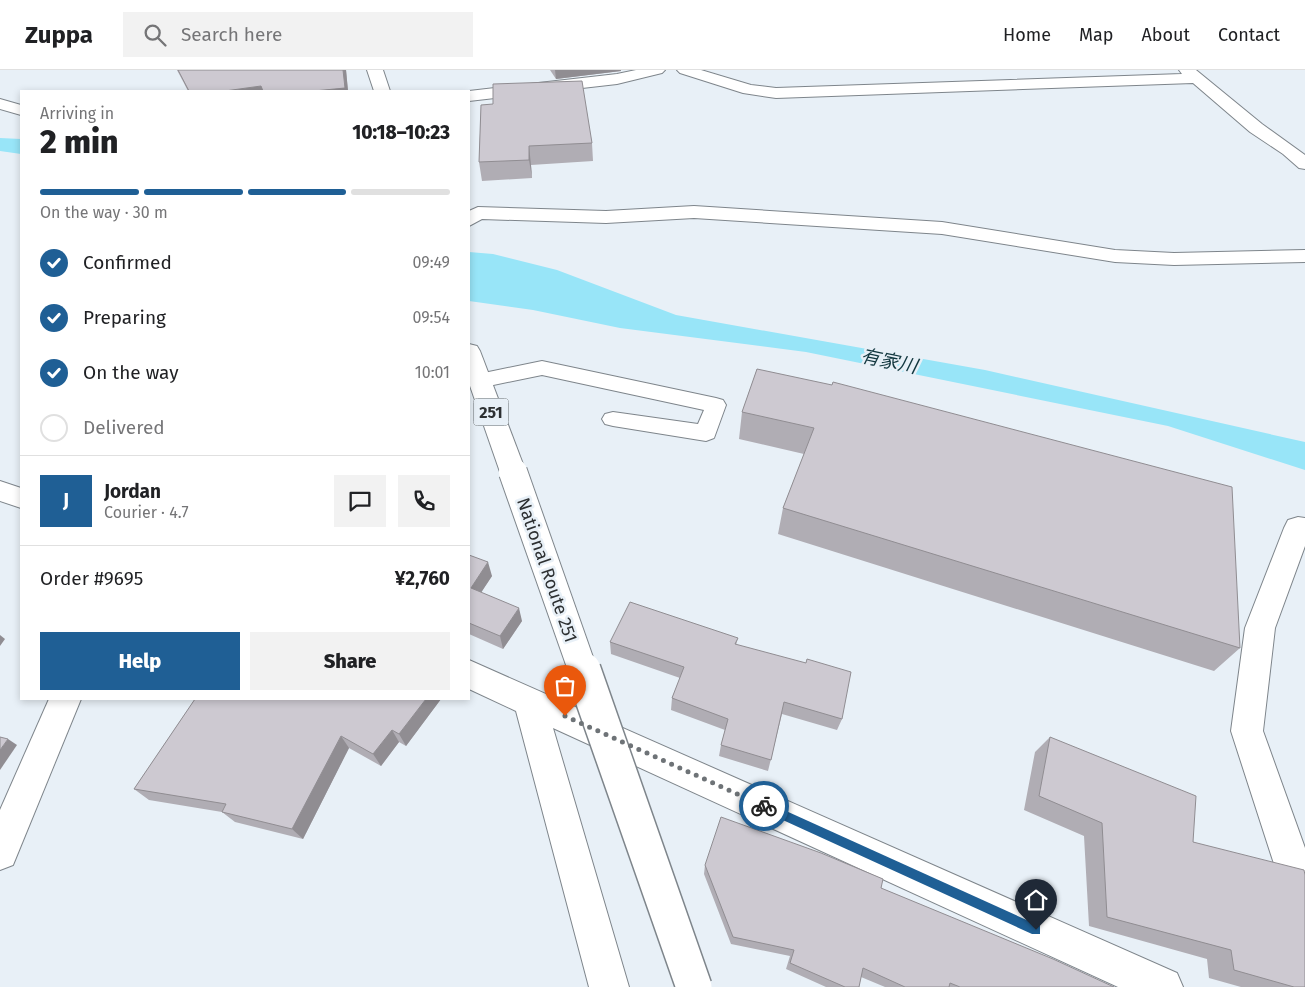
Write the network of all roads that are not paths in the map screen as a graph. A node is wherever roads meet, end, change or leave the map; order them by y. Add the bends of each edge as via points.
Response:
1 (375, 70) edge
2 (657, 70) edge
3 (686, 70) edge
4 (1191, 74) edge
5 (382, 90) edge
6 (470, 96) edge
7 (0, 104) edge
8 (20, 110) edge
9 (1297, 151) edge
10 (1305, 164) edge
11 (470, 219) edge
12 (1305, 256) edge
13 (470, 355) edge
14 (479, 381) junction
15 (613, 419) dead end
16 (0, 491) edge
17 (20, 498) edge
18 (1305, 529) edge
19 (470, 674) edge
20 (65, 700) edge
21 (529, 700) junction
22 (0, 852) edge
23 (1305, 882) edge
24 (609, 987) edge
25 (694, 987) edge
26 (1163, 987) edge

1 - 5 main road
2 - 6 main road via 617,79
3 - 4 main road via 749,90 776,93
4 - 9 main road via 1256,128
7 - 8 main road
9 - 10 main road
11 - 12 main road via 478,214 606,217 694,212 942,228 1115,256 1174,259
13 - 14 main road, National Route 251 / 251
14 - 15 lane via 542,368 716,405 706,433
14 - 25 main road, National Route 251 / 251, bridge
16 - 17 main road
18 - 23 main road via 1298,528 1260,628 1247,731 1288,854
19 - 21 main road
20 - 22 main road
21 - 24 main road
21 - 26 main road

